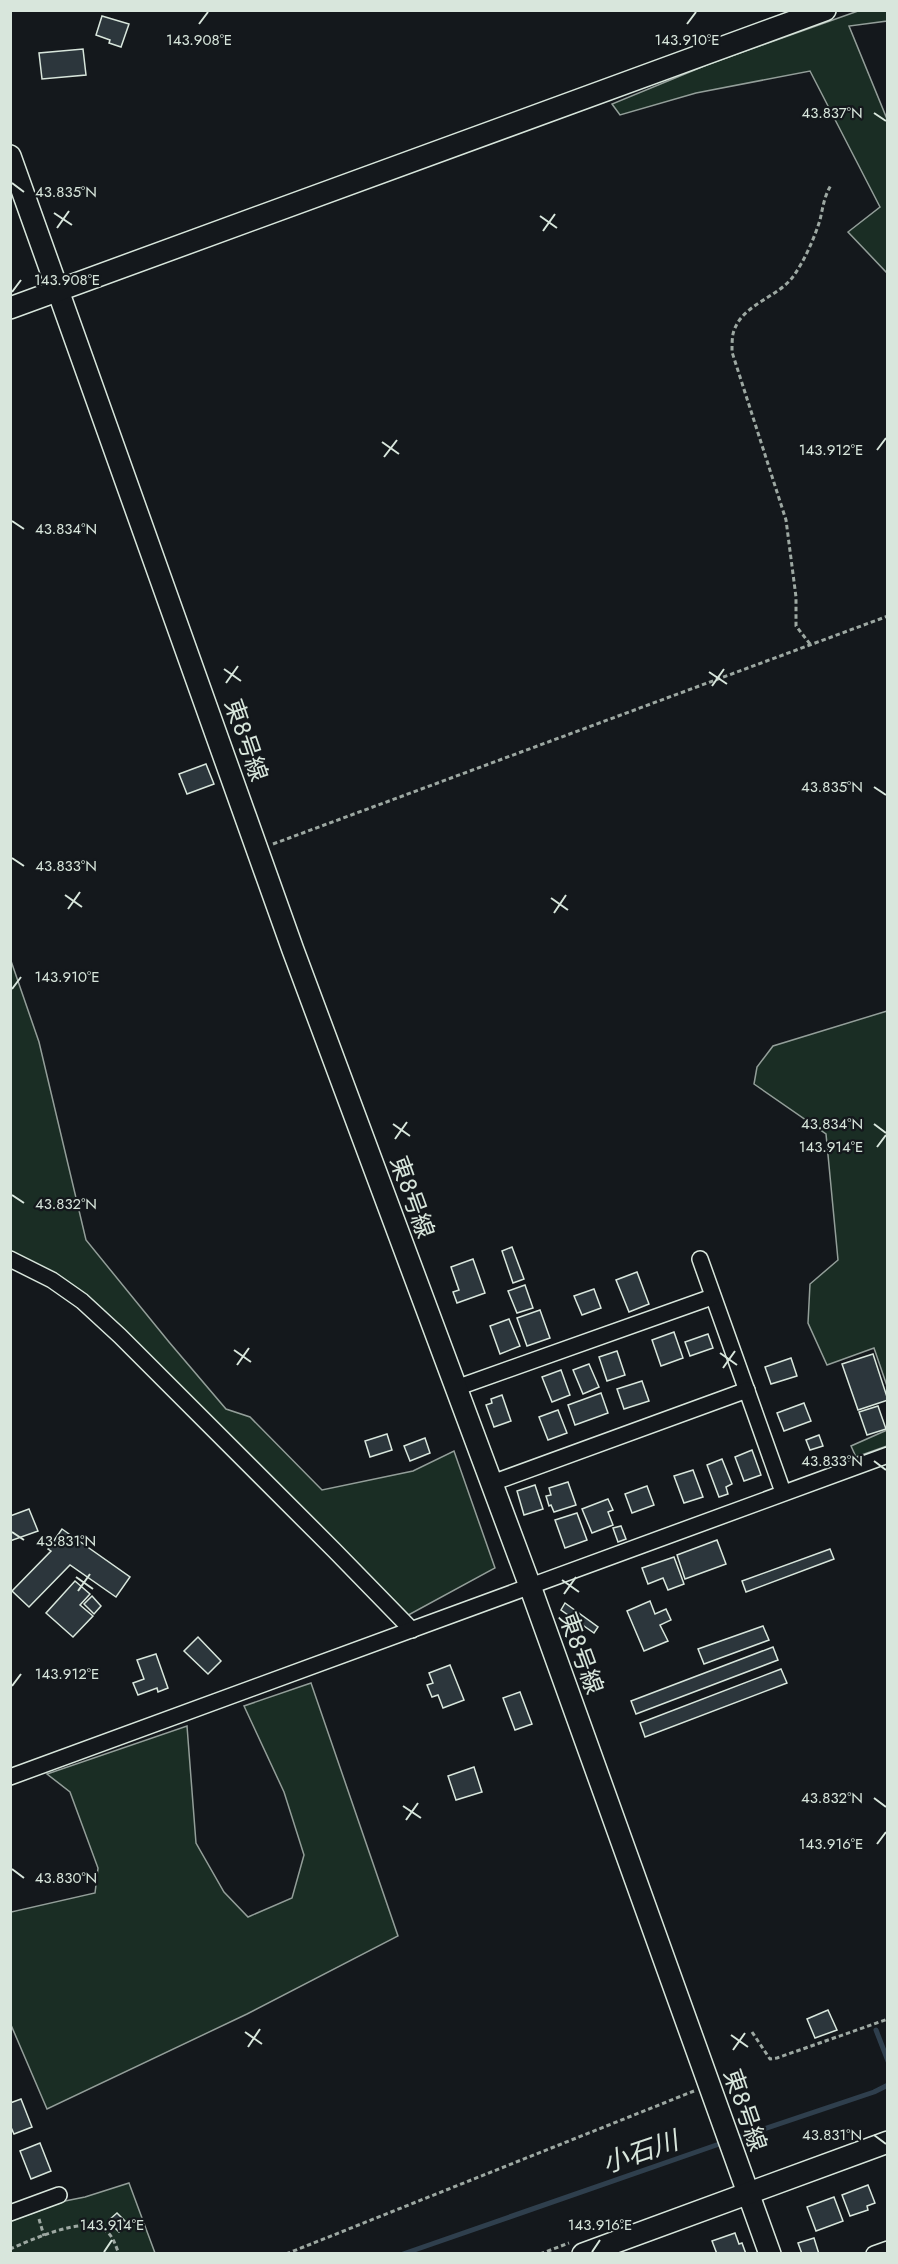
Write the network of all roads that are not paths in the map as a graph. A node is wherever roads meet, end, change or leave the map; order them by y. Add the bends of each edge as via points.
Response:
1 (825, 10) edge
2 (10, 156) edge
3 (59, 290) junction
4 (10, 308) edge
5 (10, 1259) edge
6 (700, 1259) dead end
7 (712, 1297) junction
8 (456, 1389) junction
9 (747, 1390) junction
10 (888, 1455) edge
11 (492, 1483) junction
12 (783, 1492) junction
13 (530, 1586) junction
14 (412, 1630) junction
15 (10, 1777) edge
16 (888, 2142) edge
17 (747, 2194) junction
18 (59, 2195) dead end
19 (10, 2213) edge
20 (888, 2249) edge
21 (583, 2253) edge
22 (770, 2253) edge
23 (874, 2253) edge

1 - 3 street
2 - 3 street, 東8号線
3 - 4 street
3 - 8 street, 東8号線 via 257,850
5 - 14 street via 75,1296 120,1336
6 - 7 street
7 - 8 street
7 - 9 street
8 - 11 street, 東8号線
9 - 11 street
9 - 12 street
10 - 12 street
11 - 13 street, 東8号線
12 - 13 street
13 - 14 street
13 - 17 street, 東8号線
14 - 15 street
16 - 17 street
17 - 21 street
17 - 22 street, 東8号線
18 - 19 street
20 - 23 street

